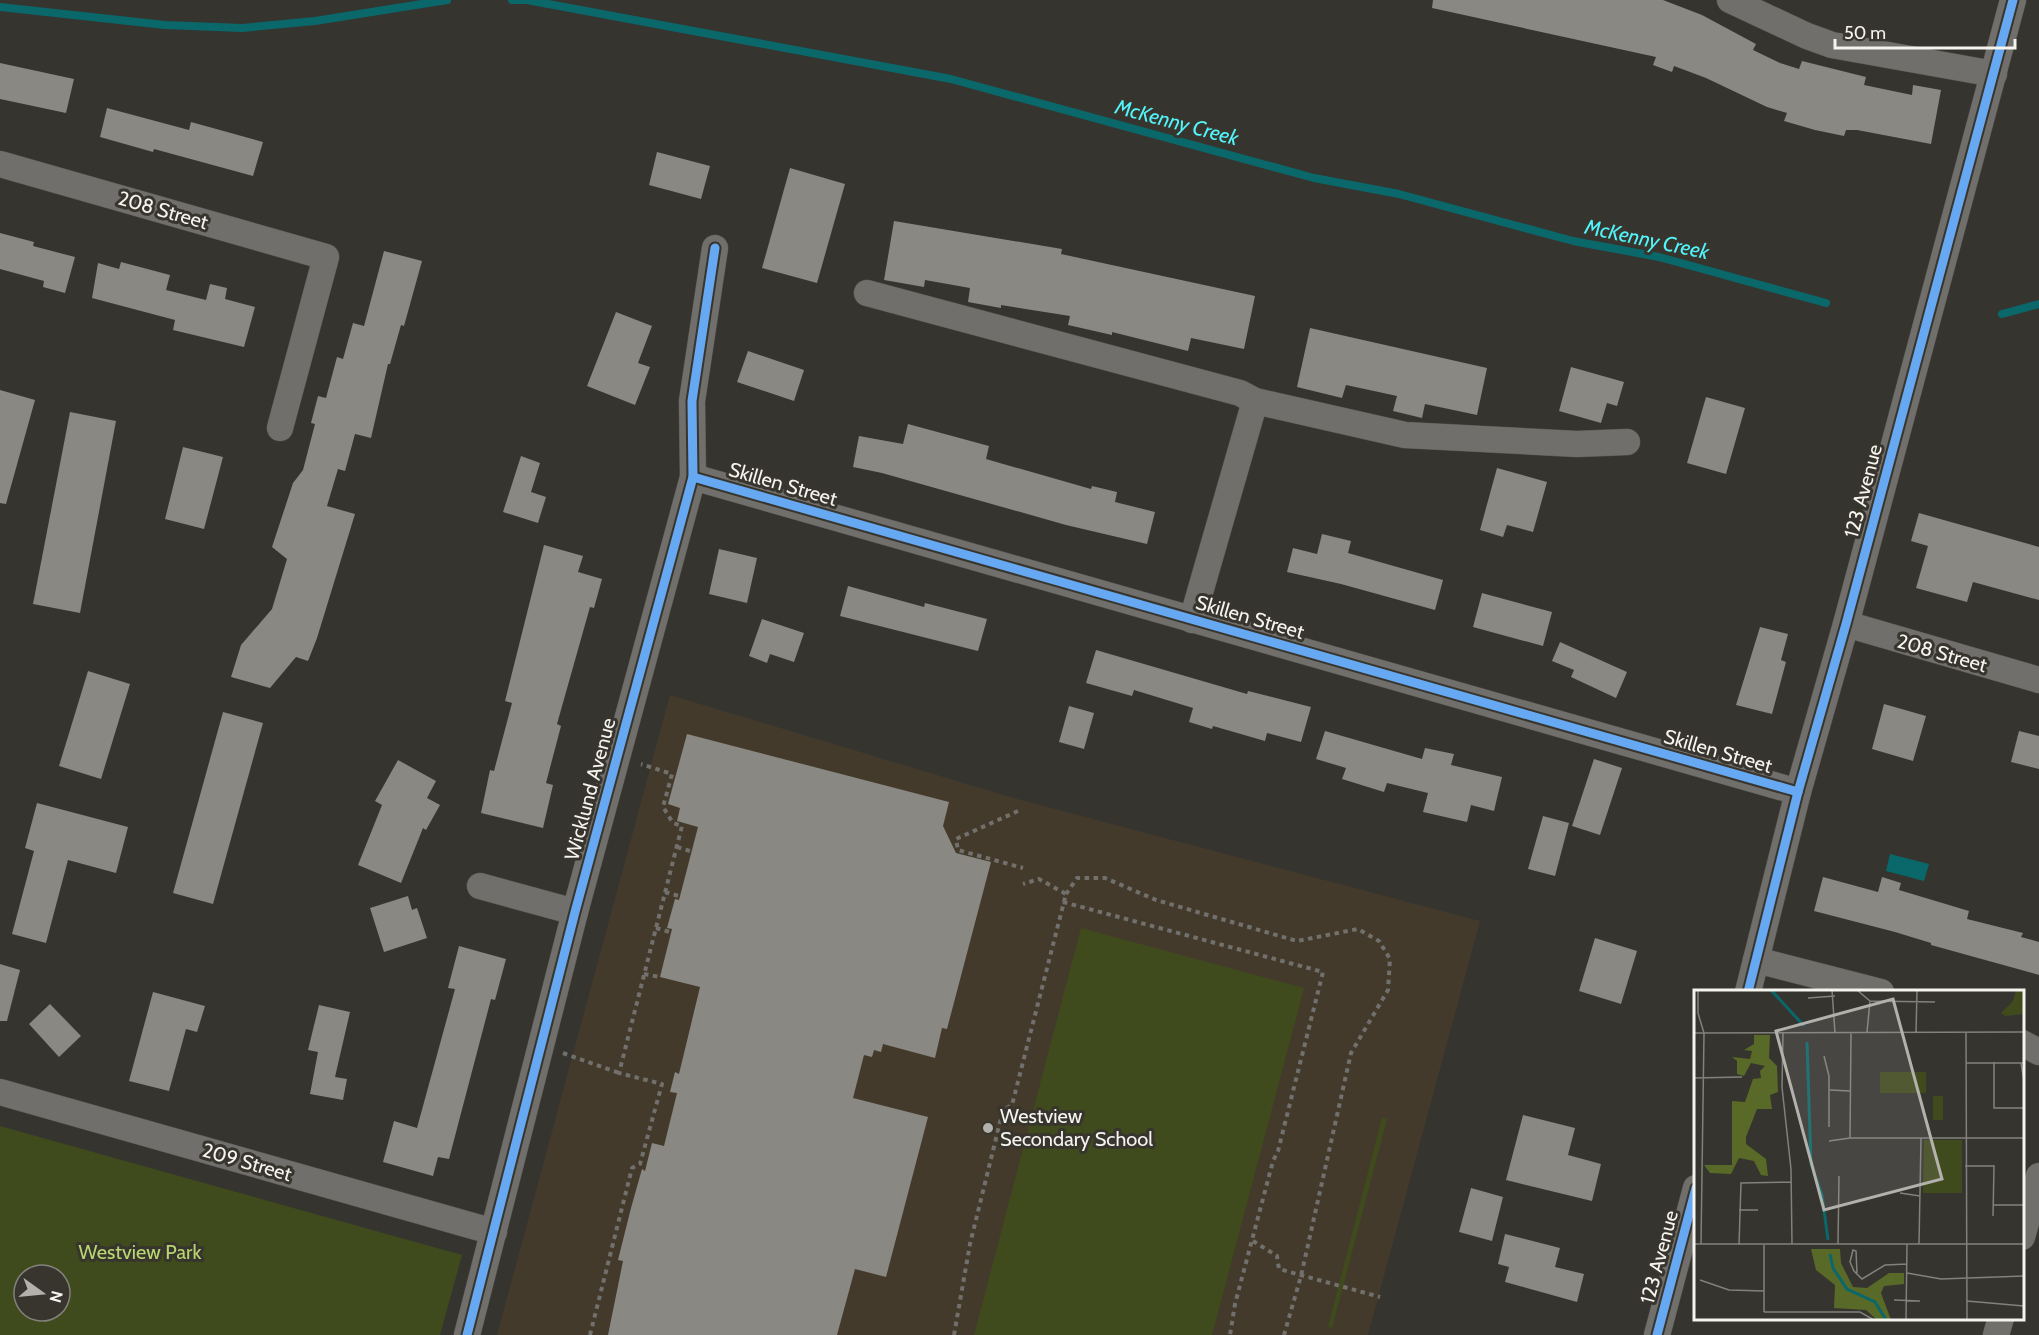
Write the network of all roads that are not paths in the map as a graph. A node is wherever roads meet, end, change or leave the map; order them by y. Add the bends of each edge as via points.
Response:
1 (1730, 0) edge
2 (2013, 0) edge
3 (1994, 74) junction
4 (0, 164) edge
5 (715, 248) dead end
6 (867, 293) dead end
7 (1255, 401) junction
8 (280, 428) dead end
9 (1627, 442) dead end
10 (693, 477) junction
11 (1192, 620) junction
12 (1846, 624) junction
13 (2039, 680) edge
14 (1798, 792) junction
15 (480, 886) dead end
16 (575, 912) junction
17 (1756, 960) junction
18 (1748, 990) edge
19 (1873, 990) edge
20 (2024, 1044) edge
21 (2039, 1052) edge
22 (0, 1092) edge
23 (2039, 1176) edge
24 (1694, 1192) edge
25 (2024, 1231) edge
26 (494, 1232) junction
27 (2000, 1320) edge
28 (467, 1335) edge
29 (1656, 1335) edge
30 (1996, 1335) edge

1 - 3 street via 1832,45
2 - 3 street, 123 Avenue
3 - 12 street, 123 Avenue
4 - 8 street, 208 Street via 326,257
5 - 10 street, Wicklund Avenue via 693,401
6 - 7 street via 1240,393
7 - 9 street via 1405,435 1577,444
7 - 11 street
10 - 11 street, Skillen Street
10 - 16 street, Wicklund Avenue
11 - 14 street, Skillen Street
12 - 13 street, 208 Street
12 - 14 street, 123 Avenue
14 - 17 street, 123 Avenue
15 - 16 street
16 - 26 street, Wicklund Avenue
17 - 18 street, 123 Avenue
17 - 19 street
20 - 21 street
22 - 26 street, 209 Street
23 - 25 street
24 - 29 street, 123 Avenue
26 - 28 street, Wicklund Avenue
27 - 30 street

